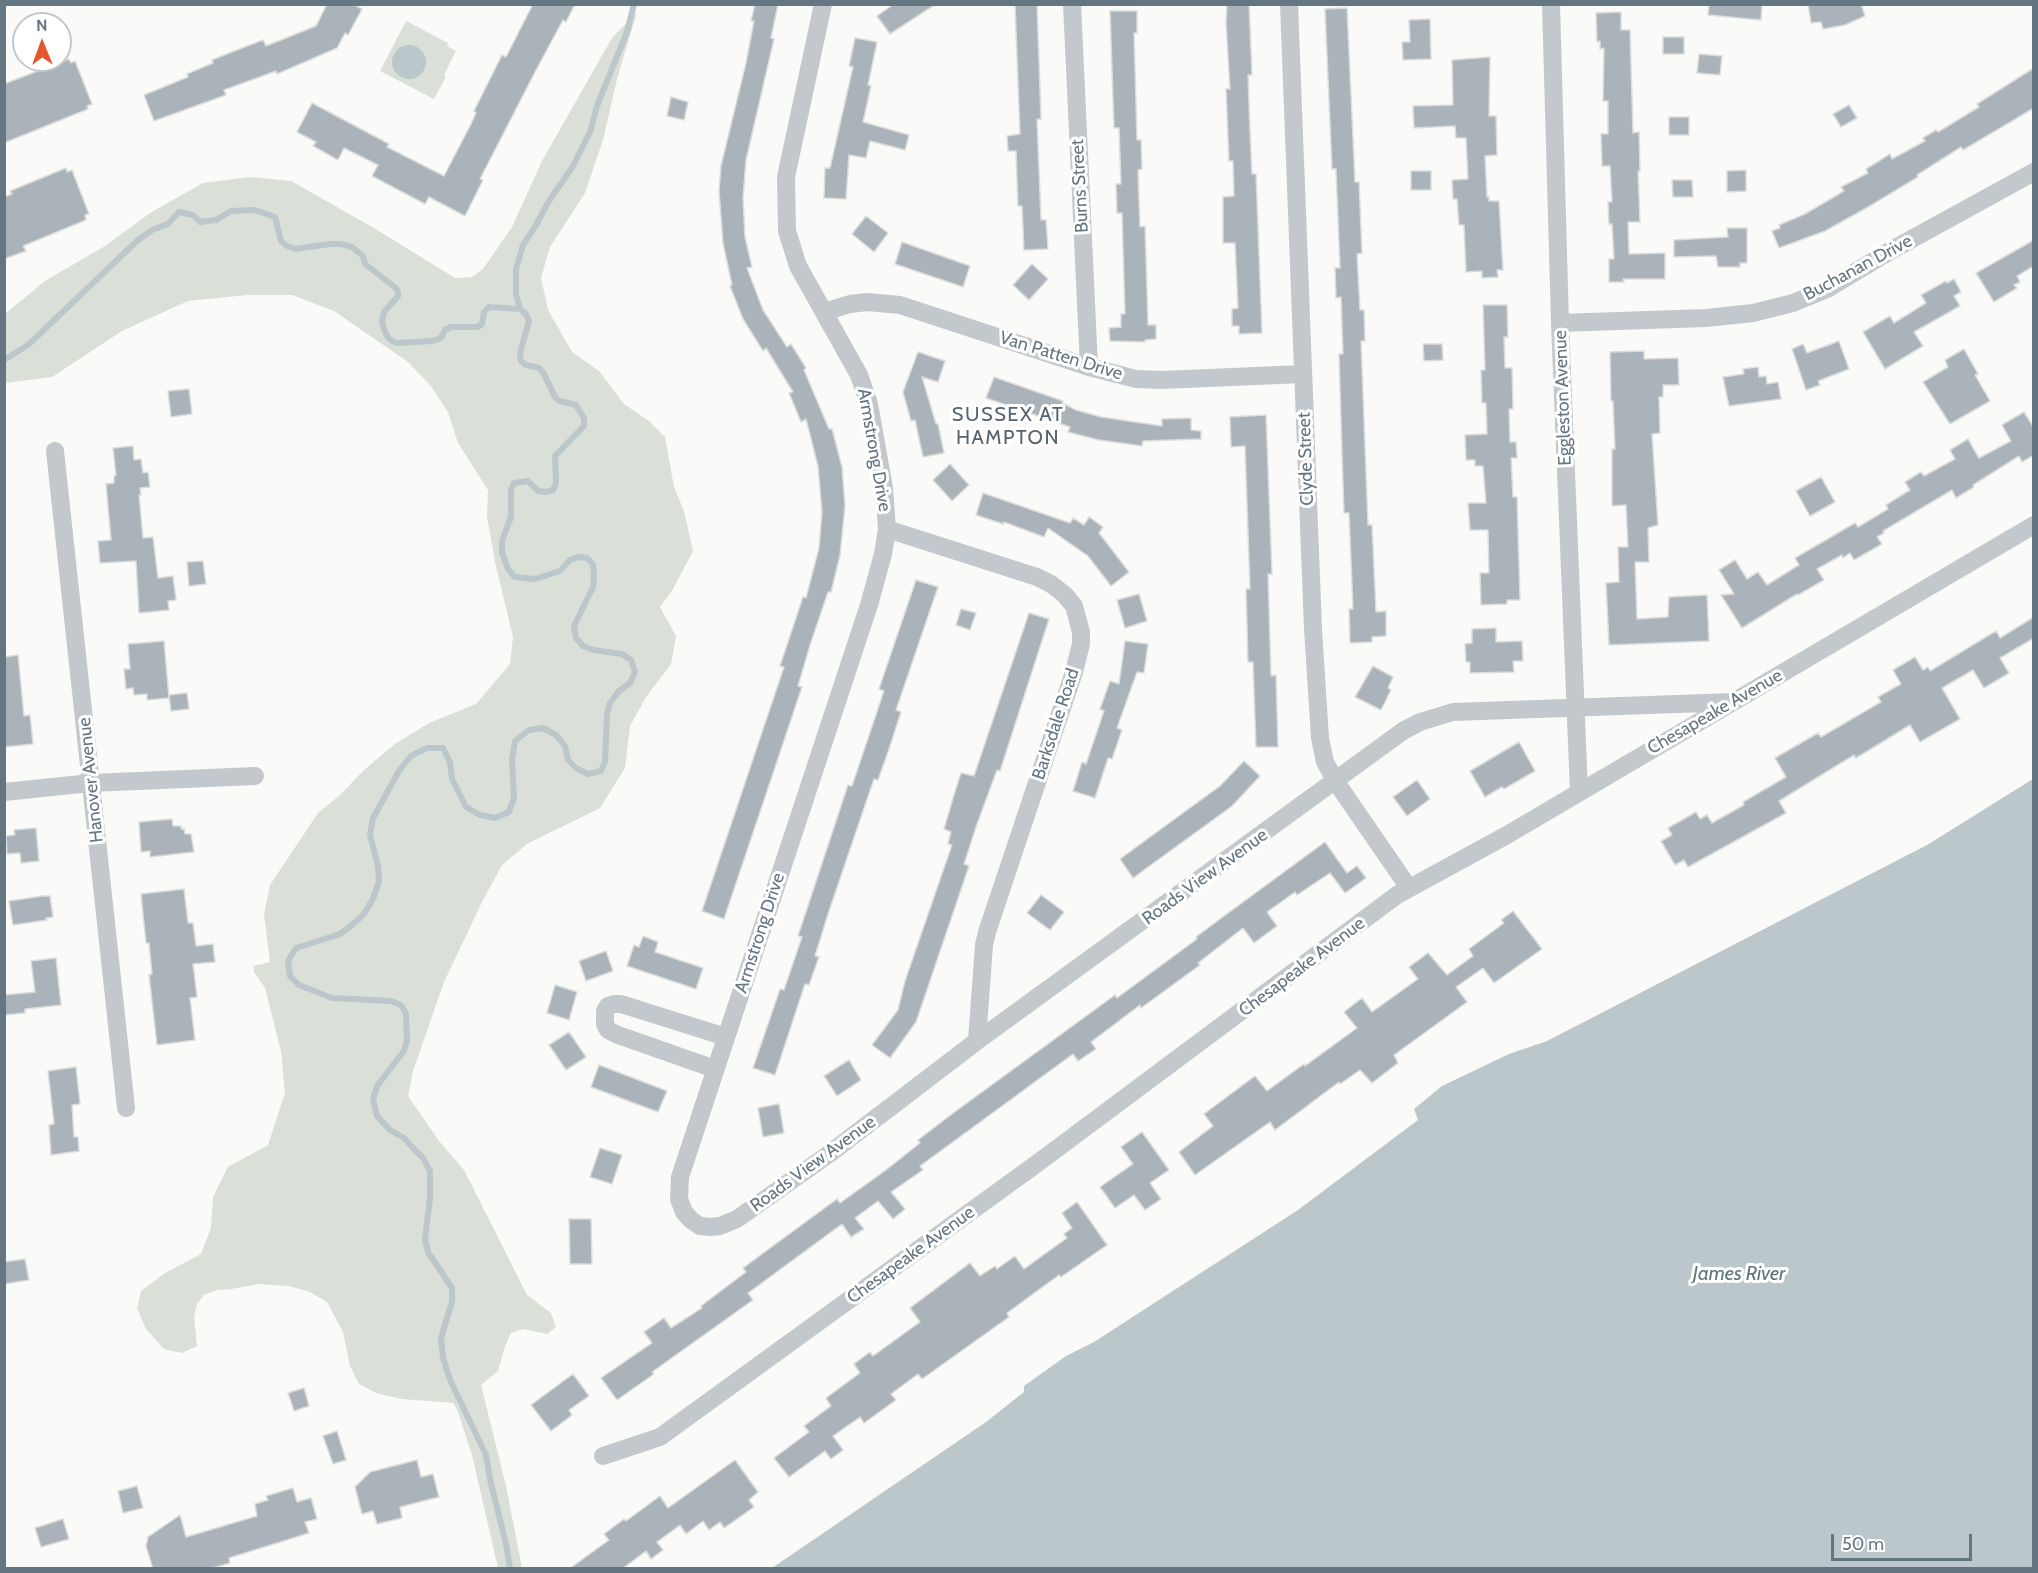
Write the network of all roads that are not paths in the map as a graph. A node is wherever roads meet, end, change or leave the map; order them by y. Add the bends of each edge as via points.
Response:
1 (823, 4) edge
2 (1072, 4) edge
3 (1289, 4) edge
4 (1551, 4) edge
5 (2034, 172) edge
6 (824, 312) junction
7 (1560, 324) junction
8 (1089, 367) junction
9 (1303, 374) junction
10 (55, 451) dead end
11 (2034, 525) edge
12 (887, 529) junction
13 (1733, 702) junction
14 (1576, 707) junction
15 (255, 777) dead end
16 (1336, 782) junction
17 (91, 783) junction
18 (4, 792) edge
19 (1579, 792) junction
20 (1409, 888) junction
21 (726, 1037) junction
22 (977, 1041) junction
23 (715, 1069) junction
24 (126, 1108) dead end
25 (737, 1219) joint
26 (603, 1456) dead end

1 - 6 street, Armstrong Drive via 786,177 787,231 798,266
2 - 8 street, Burns Street
3 - 9 street, Clyde Street
4 - 7 street, Eggleston Avenue
5 - 7 street, Buchanan Drive via 1827,289 1793,303 1753,313 1706,318
6 - 8 street, Van Patten Drive via 867,302 900,304
6 - 12 street, Armstrong Drive via 859,375 869,404
7 - 14 street, Eggleston Avenue
8 - 9 street, Van Patten Drive via 1136,379 1161,380
9 - 16 street, Clyde Street via 1320,738 1325,762
10 - 17 street, Hanover Avenue
11 - 13 street, Chesapeake Avenue
12 - 21 street, Armstrong Drive via 869,605
12 - 22 street, Barksdale Road via 1051,584 1074,606 1081,632 1078,658 987,932
13 - 14 street, Roads View Avenue
13 - 19 street, Chesapeake Avenue
14 - 16 street, Roads View Avenue via 1436,716 1403,731
14 - 19 street, Eggleston Avenue
15 - 17 street
16 - 20 street, Clyde Street
16 - 22 street, Roads View Avenue
17 - 18 street
17 - 24 street, Hanover Avenue
19 - 20 street, Chesapeake Avenue
20 - 26 street, Chesapeake Avenue via 660,1437
21 - 23 street, Armstrong Drive
21 - 23 street via 621,1004 608,1006 605,1011 608,1030
22 - 25 street, Roads View Avenue
23 - 25 street, Armstrong Drive via 680,1177 679,1199 684,1212 700,1226 720,1226

